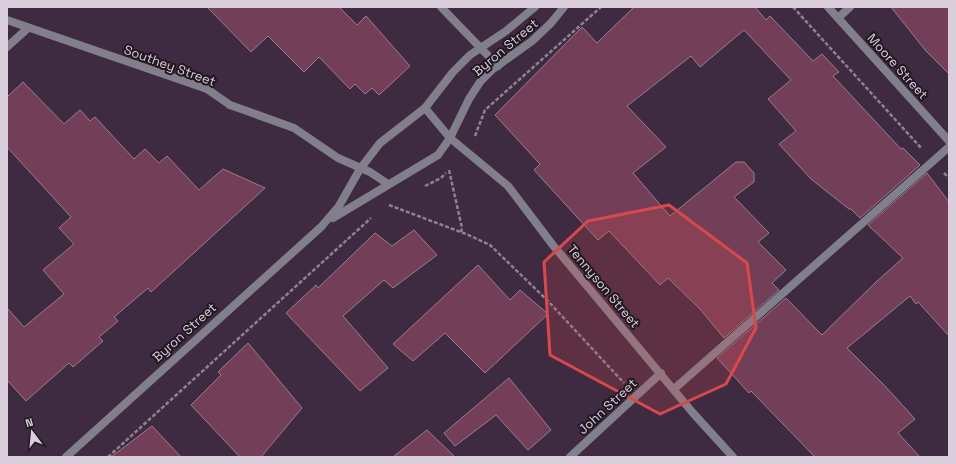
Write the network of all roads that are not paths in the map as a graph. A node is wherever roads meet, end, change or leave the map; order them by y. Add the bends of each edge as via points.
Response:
1 (441, 7) edge
2 (535, 7) edge
3 (564, 7) edge
4 (828, 7) edge
5 (850, 7) edge
6 (838, 18) junction
7 (7, 20) edge
8 (28, 28) junction
9 (7, 47) edge
10 (480, 48) junction
11 (498, 66) junction
12 (425, 108) junction
13 (450, 138) junction
14 (949, 141) edge
15 (949, 147) edge
16 (360, 169) junction
17 (388, 184) junction
18 (321, 226) junction
19 (661, 372) junction
20 (674, 389) junction
21 (66, 457) edge
22 (570, 457) edge
23 (733, 457) edge

1 - 10 street
2 - 10 street, Byron Street
3 - 11 street, Byron Street via 528,45
4 - 6 street, Moore Street
5 - 6 street
6 - 14 street, Moore Street
7 - 8 street, Southey Street
8 - 9 street
8 - 16 street, Southey Street via 207,89 230,105 294,128 338,158
10 - 11 street
10 - 12 street, Byron Street via 456,68
11 - 13 street, Byron Street via 476,88
12 - 13 street, Tennyson Street
12 - 16 street, Byron Street via 386,137
13 - 17 street, Byron Street via 438,155
13 - 19 street, Tennyson Street via 508,186 552,244
15 - 20 street
16 - 17 street, Southey Street via 370,172
16 - 18 street, Byron Street via 344,198
17 - 18 street, Byron Street
18 - 21 street, Byron Street
19 - 20 street, Tennyson Street
19 - 22 street, John Street
20 - 23 street, Tennyson Street

